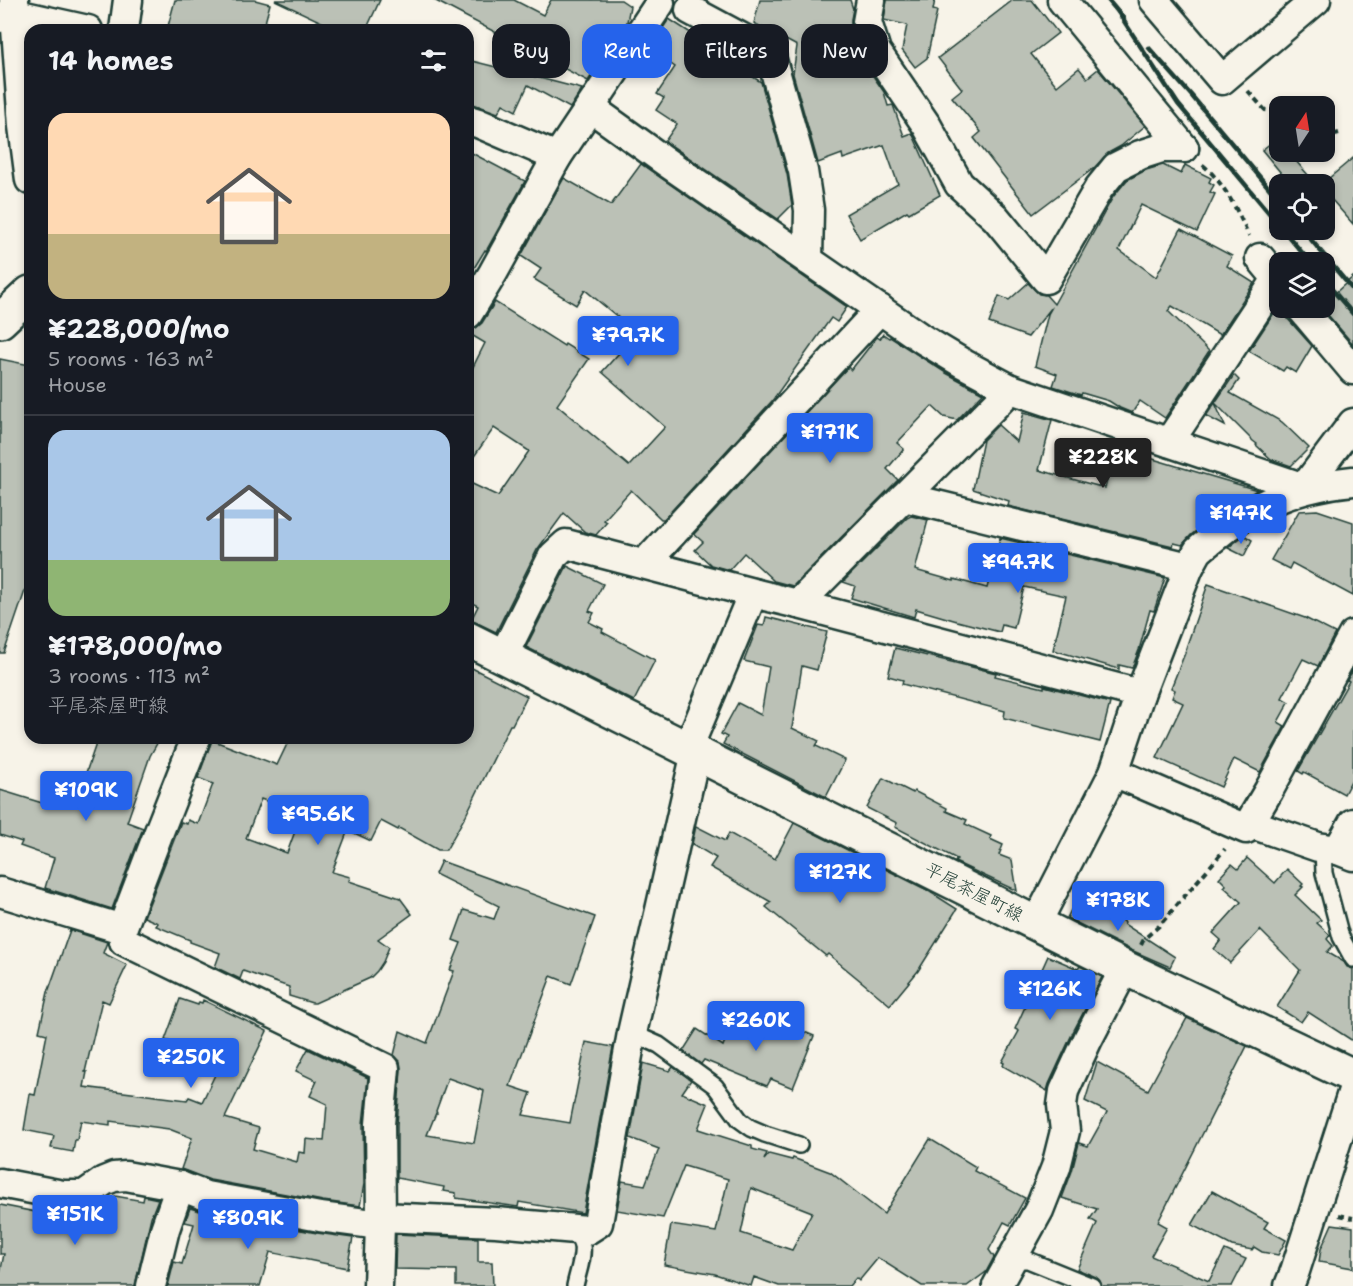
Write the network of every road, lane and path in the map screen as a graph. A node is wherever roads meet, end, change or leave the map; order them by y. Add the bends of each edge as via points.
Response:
1 (128, 0) edge
2 (871, 0) edge
3 (1062, 0) edge
4 (1154, 0) edge
5 (1316, 0) edge
6 (659, 1) edge
7 (694, 5) edge
8 (10, 11) edge
9 (63, 24) edge
10 (125, 24) edge
11 (1231, 73) junction
12 (591, 108) junction
13 (1269, 111) edge
14 (474, 122) edge
15 (1339, 133) dead end
16 (24, 134) edge
17 (1335, 134) edge
18 (1185, 148) junction
19 (557, 157) junction
20 (808, 260) junction
21 (1269, 268) edge
22 (1269, 278) edge
23 (24, 299) edge
24 (474, 304) edge
25 (880, 309) junction
26 (1309, 318) edge
27 (0, 321) edge
28 (1353, 370) edge
29 (1011, 388) junction
30 (1353, 423) edge
31 (1169, 442) junction
32 (1353, 481) edge
33 (1304, 488) junction
34 (904, 497) junction
35 (644, 564) junction
36 (1189, 567) junction
37 (753, 593) junction
38 (798, 604) junction
39 (1353, 635) edge
40 (474, 642) edge
41 (503, 656) junction
42 (1140, 694) junction
43 (194, 744) edge
44 (692, 750) junction
45 (1114, 772) junction
46 (1353, 823) edge
47 (1246, 825) junction
48 (1338, 851) edge
49 (0, 892) edge
50 (1036, 924) junction
51 (122, 929) junction
52 (1353, 959) edge
53 (1126, 968) junction
54 (632, 1033) junction
55 (1353, 1076) edge
56 (1353, 1090) edge
57 (799, 1145) dead end
58 (0, 1183) edge
59 (180, 1186) junction
60 (380, 1221) junction
61 (572, 1228) junction
62 (1012, 1260) junction
63 (151, 1286) edge
64 (378, 1286) edge
65 (575, 1286) edge
66 (997, 1286) edge
67 (1092, 1286) edge
68 (1289, 1286) edge

1 - 10 street
2 - 18 street via 867,22 876,51 927,126 959,184 996,218 1046,279 1099,188 1116,167 1162,148
3 - 18 street
4 - 11 street via 1222,80
5 - 11 street
6 - 7 street
6 - 12 street
7 - 20 street via 770,53 803,171 809,210
8 - 9 street
8 - 16 street
11 - 13 path
12 - 19 street
12 - 20 street
14 - 19 street
15 - 17 path
18 - 21 path via 1214,174
19 - 24 street
20 - 25 street
22 - 31 street
23 - 27 main road
25 - 29 street via 924,340
25 - 35 street
26 - 28 street
29 - 31 street
29 - 34 street
30 - 33 street
31 - 33 street
32 - 33 street
33 - 36 street via 1243,515 1198,551
34 - 36 street
34 - 38 street
35 - 37 street
35 - 41 street via 566,544 553,556
36 - 42 street
37 - 38 street
37 - 44 street
38 - 42 street
39 - 47 street
40 - 41 main road, 平尾茶屋町線
41 - 44 main road, 平尾茶屋町線
42 - 45 street
43 - 51 street
44 - 50 main road, 平尾茶屋町線
44 - 54 street
45 - 47 street
45 - 50 street
46 - 48 street
47 - 48 street
47 - 53 path via 1144,939
48 - 52 lane via 1324,873 1341,937
49 - 51 street
50 - 53 main road, 平尾茶屋町線
51 - 60 street via 124,941 385,1068 380,1124
53 - 55 main road, 平尾茶屋町線
53 - 62 street via 1064,1091 1065,1131 1056,1167 1040,1210
54 - 57 lane via 659,1046 715,1086 740,1120 751,1128
54 - 61 street via 598,1223 588,1230
56 - 68 street
58 - 59 street via 63,1195 84,1195 104,1181 126,1176
59 - 60 street via 206,1196 320,1217
59 - 63 street
60 - 61 street via 496,1222
60 - 64 street
61 - 65 lane via 582,1246
62 - 66 street
62 - 67 lane via 1028,1260

